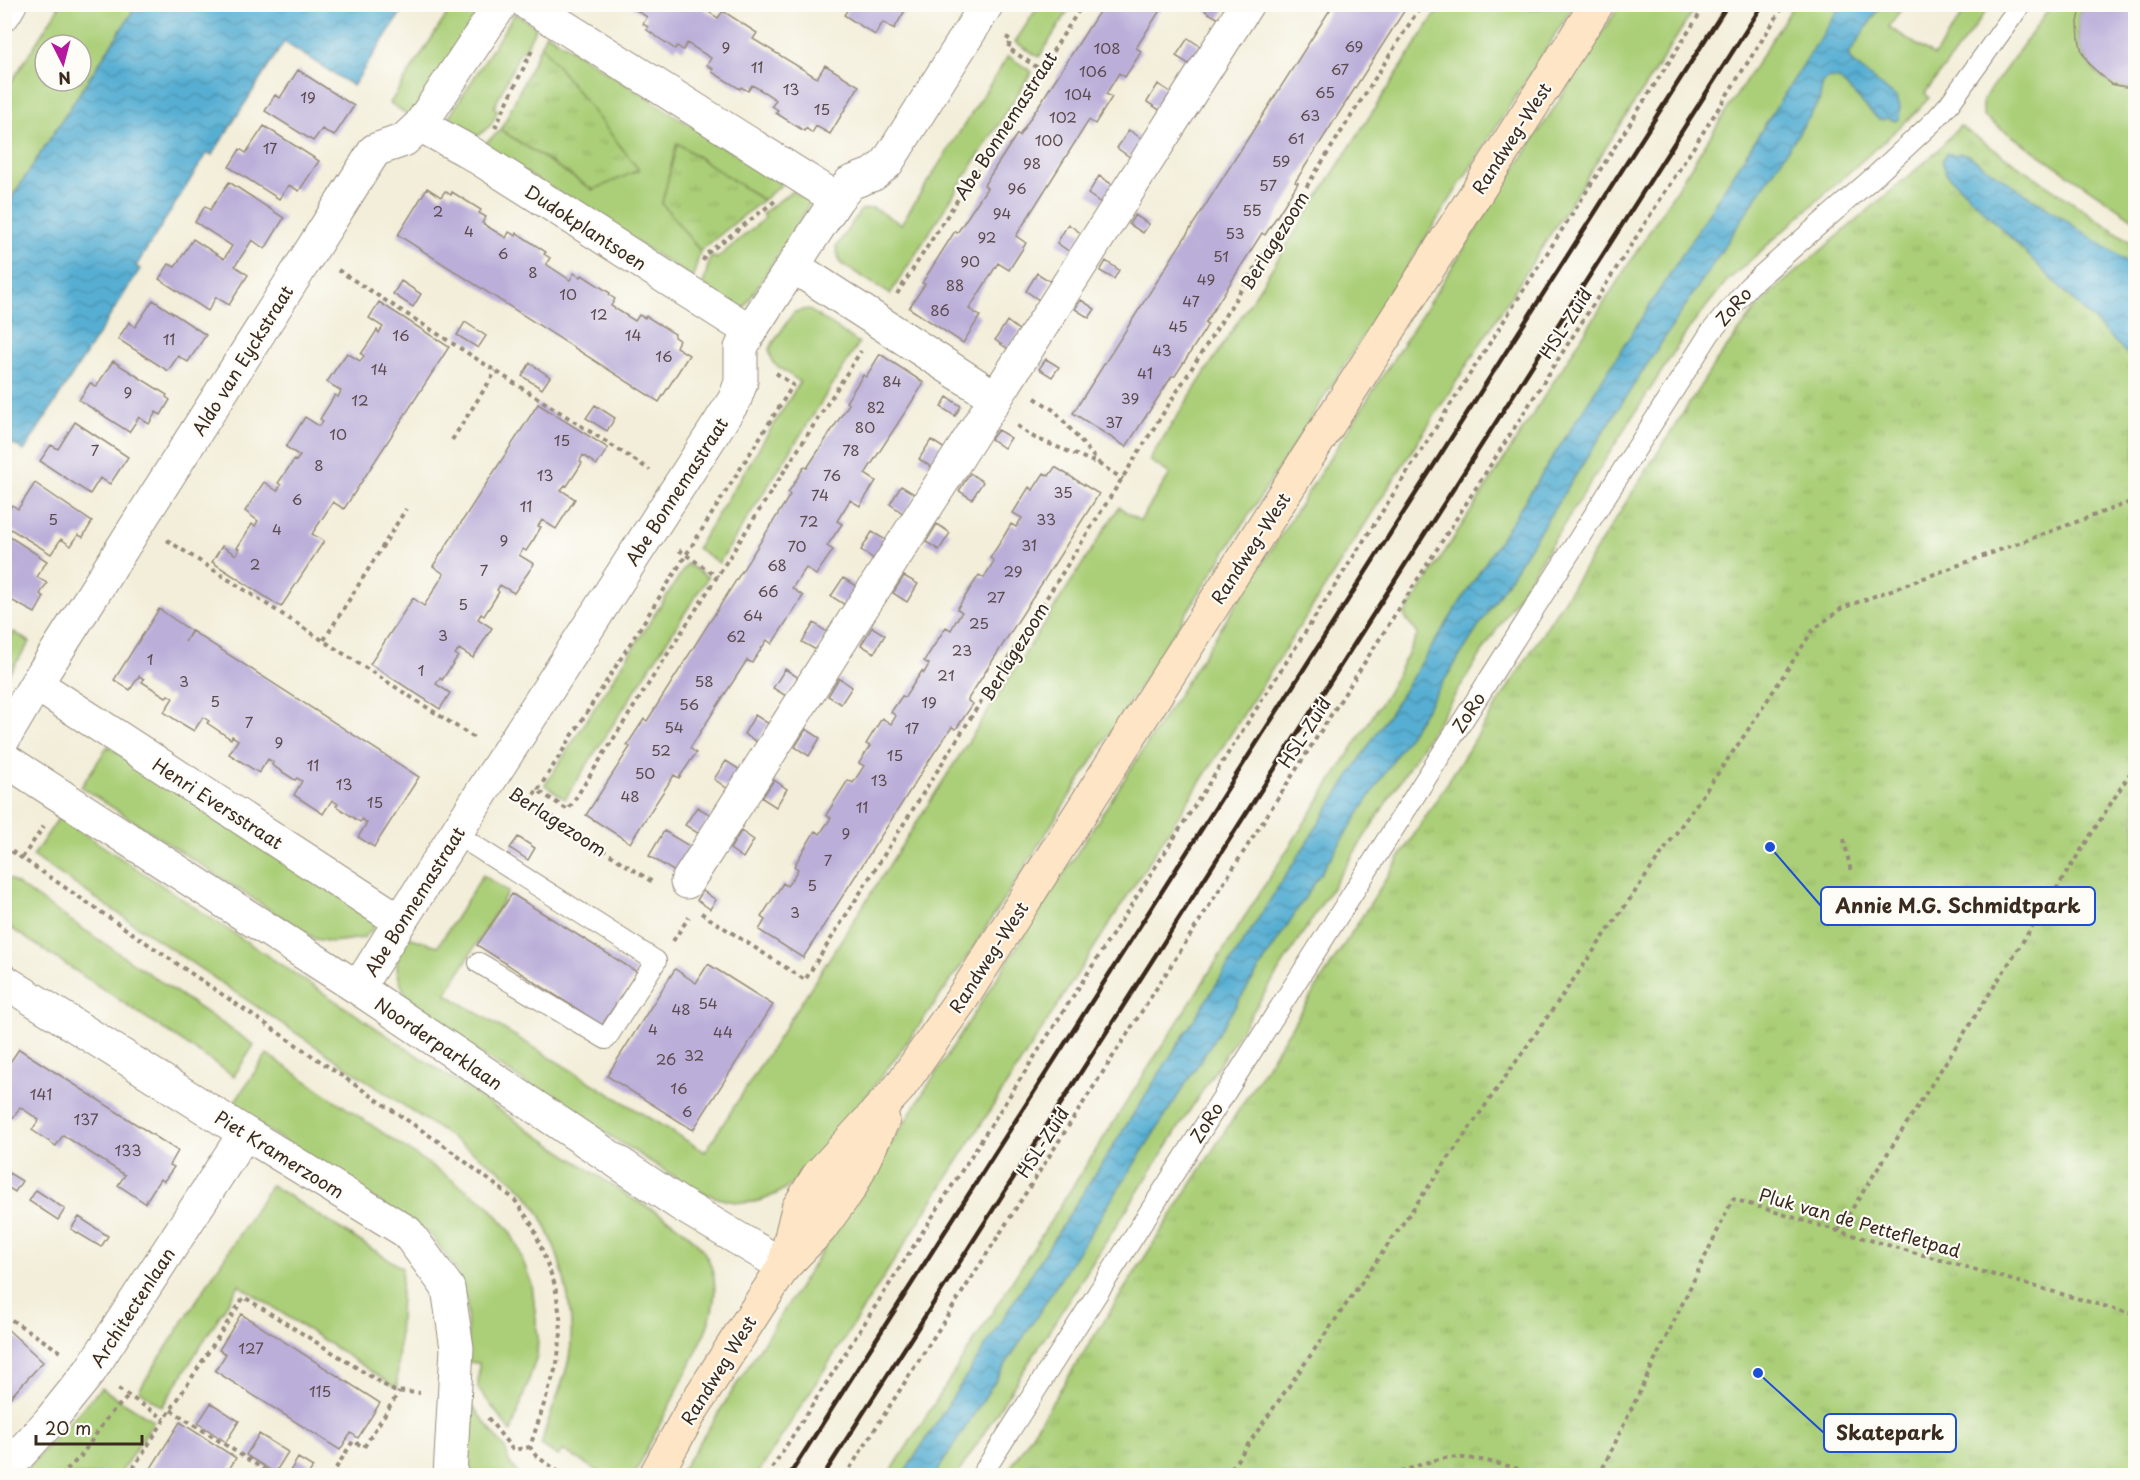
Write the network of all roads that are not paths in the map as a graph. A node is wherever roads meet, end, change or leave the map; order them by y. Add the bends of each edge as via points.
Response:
1 (10, 4) edge
2 (501, 4) edge
3 (987, 4) edge
4 (1247, 4) edge
5 (1597, 4) edge
6 (2021, 4) edge
7 (538, 10) edge
8 (4, 14) edge
9 (420, 125) junction
10 (837, 199) junction
11 (793, 266) junction
12 (746, 340) junction
13 (1011, 395) junction
14 (36, 684) junction
15 (4, 738) edge
16 (4, 759) edge
17 (456, 834) junction
18 (679, 892) road end
19 (400, 921) junction
20 (479, 963) dead end
21 (4, 981) edge
22 (358, 988) junction
23 (899, 1088) joint
24 (245, 1133) junction
25 (784, 1266) junction
26 (4, 1471) edge
27 (450, 1476) edge
28 (655, 1476) edge
29 (981, 1476) edge

1 - 8 street
2 - 9 street, Aldo van Eyckstraat
3 - 10 street via 886,163 874,174 850,183
4 - 13 street
5 - 23 main road, Randweg-West via 961,1000
6 - 29 lane, ZoRo via 1935,120 1749,286 1710,333
7 - 10 street
9 - 12 street, Dudokplantsoen via 466,150 694,297
9 - 14 street, Aldo van Eyckstraat via 404,140 375,150
10 - 11 street
11 - 12 street
11 - 13 street via 879,322
12 - 17 street, Abe Bonnemastraat via 735,399
13 - 18 street
14 - 15 street, Aldo van Eyckstraat
14 - 19 street, Henri Eversstraat
16 - 22 street, Noorderparklaan
17 - 19 street, Abe Bonnemastraat
17 - 20 lane via 656,961 606,1039
19 - 22 street, Abe Bonnemastraat
21 - 24 street, Piet Kramerzoom
22 - 25 street, Noorderparklaan via 680,1204
23 - 25 main road, Randweg West via 850,1188 820,1229
24 - 26 street, Architectenlaan via 90,1371
24 - 27 street, Piet Kramerzoom via 407,1232 448,1288 469,1402
25 - 28 main road, Randweg West via 693,1408

